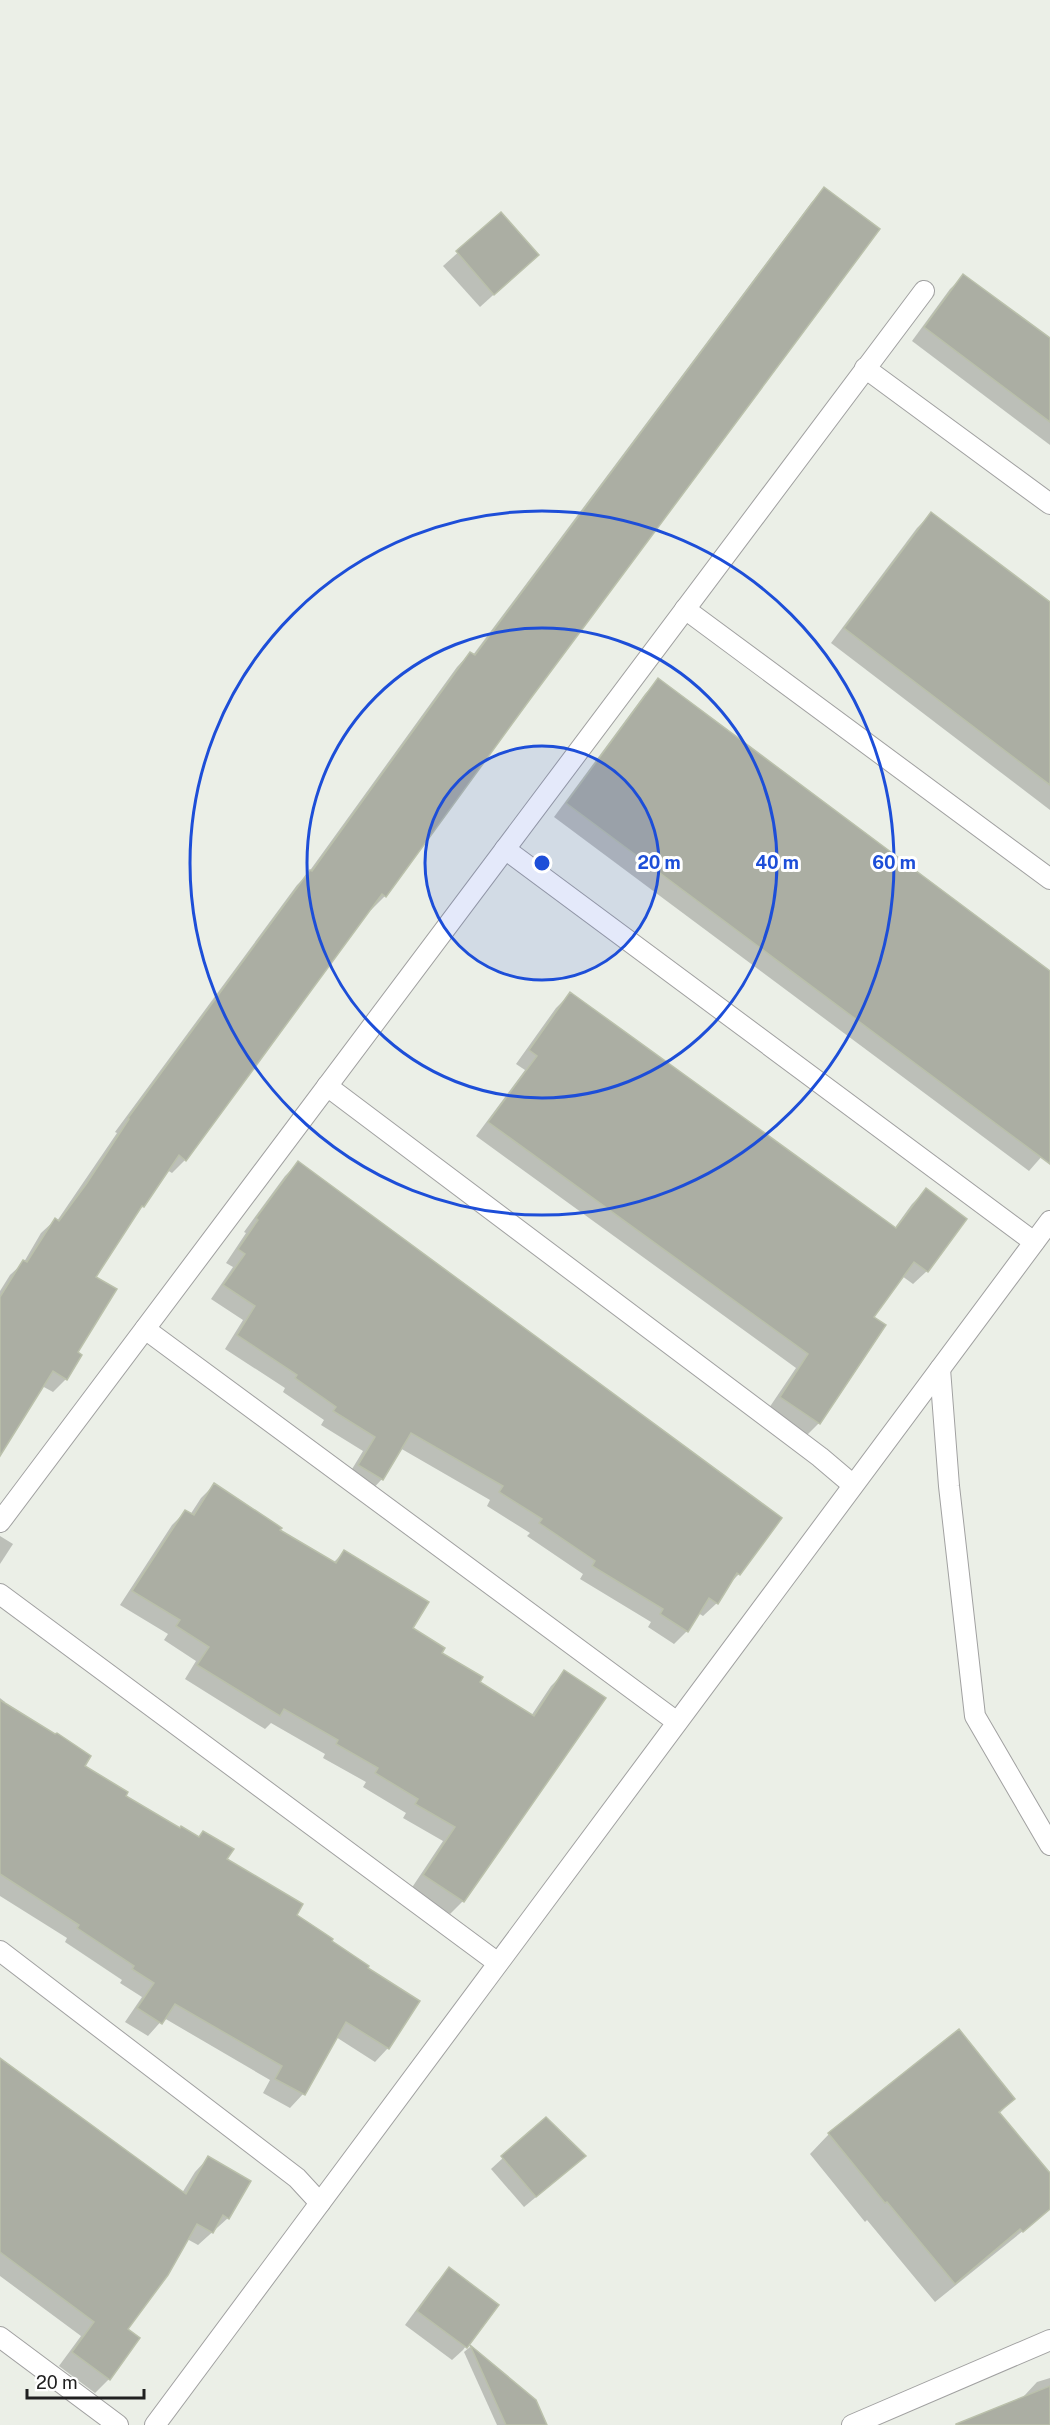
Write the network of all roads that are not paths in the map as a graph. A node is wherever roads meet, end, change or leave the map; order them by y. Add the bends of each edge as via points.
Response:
1 (924, 291) dead end
2 (865, 368) junction
3 (1050, 504) edge
4 (685, 609) junction
5 (505, 849) junction
6 (1050, 879) edge
7 (327, 1086) junction
8 (1050, 1221) edge
9 (1034, 1242) junction
10 (145, 1329) junction
11 (940, 1369) junction
12 (853, 1485) junction
13 (0, 1522) edge
14 (0, 1594) edge
15 (677, 1722) junction
16 (1050, 1845) edge
17 (0, 1951) edge
18 (498, 1963) junction
19 (320, 2203) junction
20 (0, 2337) edge
21 (1050, 2340) edge
22 (882, 2420) edge
23 (118, 2425) edge
24 (155, 2425) edge
25 (852, 2425) edge

1 - 2 lane
2 - 3 lane
2 - 4 lane
4 - 5 lane
4 - 6 lane
5 - 7 lane
5 - 9 lane
7 - 10 lane
7 - 12 lane
8 - 9 lane
9 - 11 lane
10 - 13 lane
10 - 15 lane
11 - 12 lane
11 - 16 lane via 975,1716
12 - 15 lane
14 - 18 lane
15 - 18 lane
17 - 19 lane via 297,2178
18 - 19 lane
19 - 24 lane
20 - 23 lane
21 - 22 lane
22 - 25 lane

